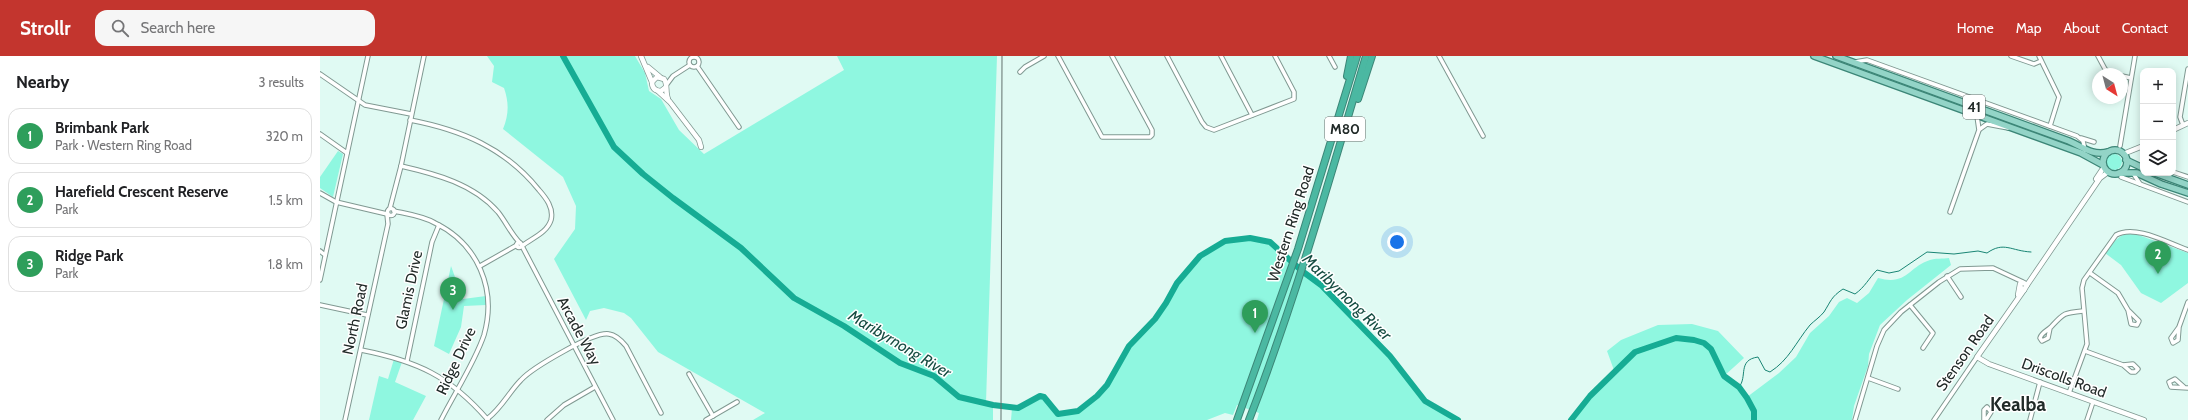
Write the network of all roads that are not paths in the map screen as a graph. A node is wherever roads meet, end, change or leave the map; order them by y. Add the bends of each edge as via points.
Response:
1 (368, 56) edge
2 (424, 56) edge
3 (641, 56) edge
4 (1044, 56) edge
5 (1058, 56) edge
6 (1112, 56) edge
7 (1167, 56) edge
8 (1221, 56) edge
9 (1275, 56) edge
10 (1330, 56) edge
11 (1351, 56) edge
12 (1356, 56) edge
13 (1366, 56) edge
14 (1372, 56) edge
15 (1439, 56) edge
16 (1814, 56) edge
17 (1822, 56) edge
18 (1836, 56) edge
19 (2011, 56) edge
20 (2039, 56) edge
21 (2098, 56) edge
22 (2135, 56) edge
23 (690, 57) edge
24 (698, 57) edge
25 (1844, 58) edge
26 (2041, 61) junction
27 (644, 62) junction
28 (1854, 63) junction
29 (690, 65) junction
30 (697, 66) junction
31 (1841, 66) junction
32 (1335, 67) dead end
33 (2104, 68) edge
34 (2188, 69) edge
35 (1020, 72) dead end
36 (678, 73) junction
37 (320, 74) edge
38 (661, 77) junction
39 (2128, 77) edge
40 (2132, 78) junction
41 (1900, 80) junction
42 (652, 82) junction
43 (666, 86) junction
44 (1358, 90) junction
45 (658, 91) junction
46 (1344, 95) junction
47 (1930, 98) junction
48 (358, 102) junction
49 (670, 102) junction
50 (1987, 112) junction
51 (411, 114) junction
52 (1252, 115) junction
53 (1977, 116) junction
54 (410, 120) junction
55 (2188, 123) edge
56 (2183, 125) junction
57 (739, 126) dead end
58 (2050, 126) junction
59 (2011, 128) junction
60 (2176, 128) edge
61 (1980, 130) junction
62 (320, 134) edge
63 (1483, 136) dead end
64 (2080, 138) junction
65 (2094, 142) dead end
66 (2120, 146) dead end
67 (701, 147) dead end
68 (2140, 147) edge
69 (2140, 148) edge
70 (2085, 150) junction
71 (2108, 152) junction
72 (347, 153) junction
73 (2123, 154) junction
74 (2126, 160) junction
75 (401, 166) junction
76 (2140, 167) edge
77 (2105, 168) junction
78 (2133, 172) junction
79 (2176, 173) edge
80 (2120, 175) junction
81 (2163, 176) edge
82 (2188, 177) edge
83 (2140, 184) junction
84 (2188, 185) edge
85 (320, 193) edge
86 (2188, 193) edge
87 (336, 202) junction
88 (2188, 202) edge
89 (391, 212) junction
90 (1950, 212) dead end
91 (439, 225) junction
92 (519, 245) junction
93 (2188, 250) edge
94 (320, 251) edge
95 (325, 255) junction
96 (480, 266) junction
97 (2090, 273) junction
98 (1947, 276) junction
99 (320, 280) edge
100 (2022, 285) junction
101 (1961, 298) dead end
102 (2188, 302) edge
103 (320, 305) edge
104 (1910, 305) junction
105 (2083, 310) junction
106 (2128, 310) dead end
107 (368, 315) junction
108 (2179, 327) dead end
109 (2050, 328) dead end
110 (573, 347) junction
111 (1923, 348) dead end
112 (361, 350) junction
113 (2085, 351) junction
114 (1977, 357) junction
115 (407, 361) junction
116 (2123, 365) dead end
117 (689, 374) dead end
118 (1868, 378) junction
119 (2040, 382) junction
120 (595, 388) junction
121 (457, 389) junction
122 (1898, 389) dead end
123 (2069, 392) junction
124 (737, 402) dead end
125 (2094, 402) junction
126 (662, 413) dead end
127 (713, 416) junction
128 (345, 420) edge
129 (441, 420) edge
130 (488, 420) edge
131 (547, 420) edge
132 (613, 420) edge
133 (706, 420) edge
134 (1238, 420) edge
135 (1249, 420) edge
136 (1855, 420) edge
137 (1934, 420) edge
138 (2030, 420) edge
139 (2087, 420) edge
140 (2144, 420) edge

1 - 48 street
2 - 51 street, North Road
3 - 27 street
4 - 35 street
5 - 6 street via 1102,137 1144,138 1152,135 1151,128
7 - 52 street via 1202,122 1210,129
8 - 52 street
9 - 52 street via 1294,90 1295,98
10 - 32 street
11 - 46 highway
12 - 46 highway, Western Ring Road / M80
13 - 44 highway
14 - 44 highway
15 - 63 street
16 - 31 main road, 41
17 - 31 main road
18 - 25 main road, 41
19 - 26 street via 2034,64
20 - 26 street
21 - 33 street
22 - 40 street
23 - 24 street
23 - 29 street
24 - 30 street
25 - 28 main road, 41
26 - 58 street via 2059,96
27 - 38 street
27 - 42 street
28 - 41 main road, 41
28 - 58 street via 1867,60
29 - 30 street
29 - 36 street
30 - 57 street
31 - 47 main road, 41
34 - 56 street via 2180,117
36 - 38 street
36 - 43 street
37 - 48 street
38 - 42 street via 655,78
38 - 43 street
39 - 40 street
40 - 66 street
41 - 47 main road via 1929,94
41 - 50 main road, 41
42 - 45 street via 654,89
43 - 45 street
43 - 49 street
44 - 135 highway, Western Ring Road via 1344,146 1334,166
45 - 49 street
46 - 134 highway, Western Ring Road / M80 via 1298,249
47 - 53 main road, 41
48 - 51 street
48 - 72 street
49 - 67 street
50 - 53 main road
50 - 70 main road, 41 via 2069,140
51 - 54 street, North Road
53 - 59 main road, 41
53 - 61 street
54 - 75 street, North Road
54 - 92 street via 439,126 472,138 495,151 527,176 549,204 552,214 547,227
55 - 56 street
56 - 60 street
58 - 64 street
59 - 61 street via 1998,128 1987,124
59 - 77 main road, 41 via 2086,156
61 - 90 street
62 - 72 street
64 - 65 street
64 - 70 street
68 - 73 street
69 - 74 street
70 - 71 main road, 41
71 - 73 main road, 41
71 - 77 main road via 2104,157
72 - 87 street
73 - 74 main road
74 - 76 main road
74 - 80 main road via 2125,168
75 - 89 street, North Road
75 - 92 street, Arcade Way via 442,176 468,188 497,211
77 - 80 main road, 41
77 - 100 street, Stenson Road via 2033,275
78 - 80 main road, 41
78 - 83 street
78 - 86 main road, 41
79 - 82 street
80 - 83 street
81 - 84 main road
83 - 88 street
85 - 87 street, Ridge Drive
87 - 89 street, Ridge Drive
87 - 95 street
89 - 91 street, Ridge Drive via 426,219
89 - 107 street, North Road
91 - 96 street, Ridge Drive via 459,239
91 - 115 street, Glamis Drive via 432,242
92 - 96 street
92 - 110 street, Arcade Way
93 - 97 street via 2135,230 2122,231 2116,235
94 - 95 street
95 - 99 street
96 - 121 street, Ridge Drive via 488,299 486,324 482,341
97 - 105 street via 2082,288
97 - 106 street via 2118,293
98 - 100 street via 1960,269 1987,267 2002,271
98 - 101 street
98 - 104 street
100 - 114 street, Stenson Road via 2017,299
102 - 108 street
103 - 107 street
104 - 111 street via 1933,333
104 - 118 street via 1884,330
105 - 109 street via 2064,314
105 - 113 street via 2087,336
107 - 112 street, North Road
110 - 120 street, Arcade Way
110 - 126 street via 600,334 608,333 618,337 626,346
110 - 130 street via 521,380
112 - 115 street
112 - 128 street, North Road
113 - 116 street
113 - 123 street
114 - 119 street, Driscolls Road
114 - 137 street, Stenson Road
115 - 121 street via 435,374
117 - 127 street
118 - 122 street
118 - 136 street
119 - 123 street, Driscolls Road
119 - 138 street
120 - 131 street via 564,405
120 - 132 street, Arcade Way
121 - 129 street, Ridge Drive
121 - 130 street
123 - 125 street, Driscolls Road
124 - 127 street
125 - 139 street
125 - 140 street, Driscolls Road
127 - 133 street

